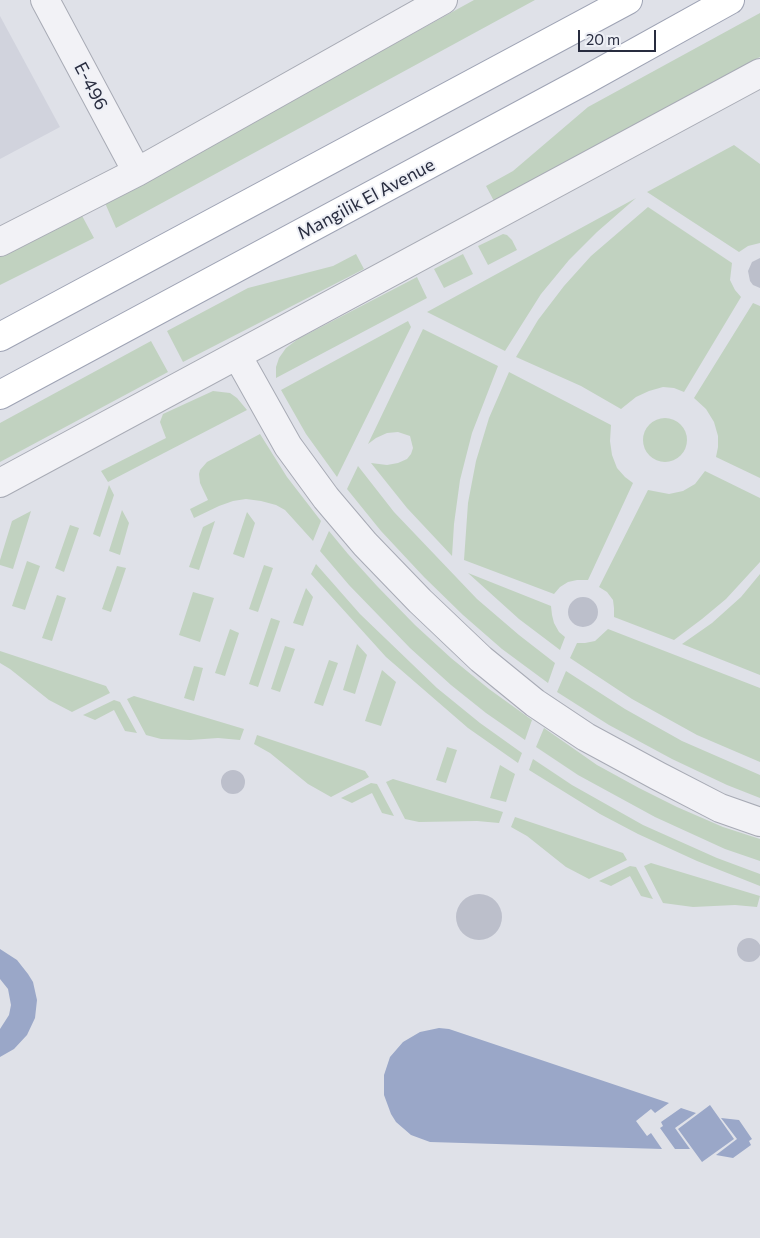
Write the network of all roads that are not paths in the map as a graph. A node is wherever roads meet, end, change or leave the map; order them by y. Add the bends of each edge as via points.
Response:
1 (45, 0) edge
2 (443, 0) edge
3 (628, 0) edge
4 (730, 0) edge
5 (760, 73) edge
6 (137, 172) junction
7 (0, 242) edge
8 (0, 337) edge
9 (238, 355) junction
10 (0, 395) edge
11 (0, 483) edge
12 (760, 822) edge

1 - 6 street, E-496
2 - 6 street
3 - 8 main road
4 - 10 main road, Mangilik El Avenue
5 - 9 street
6 - 7 street
9 - 11 street
9 - 12 street via 288,446 326,498 365,544 481,660 586,738 711,803

